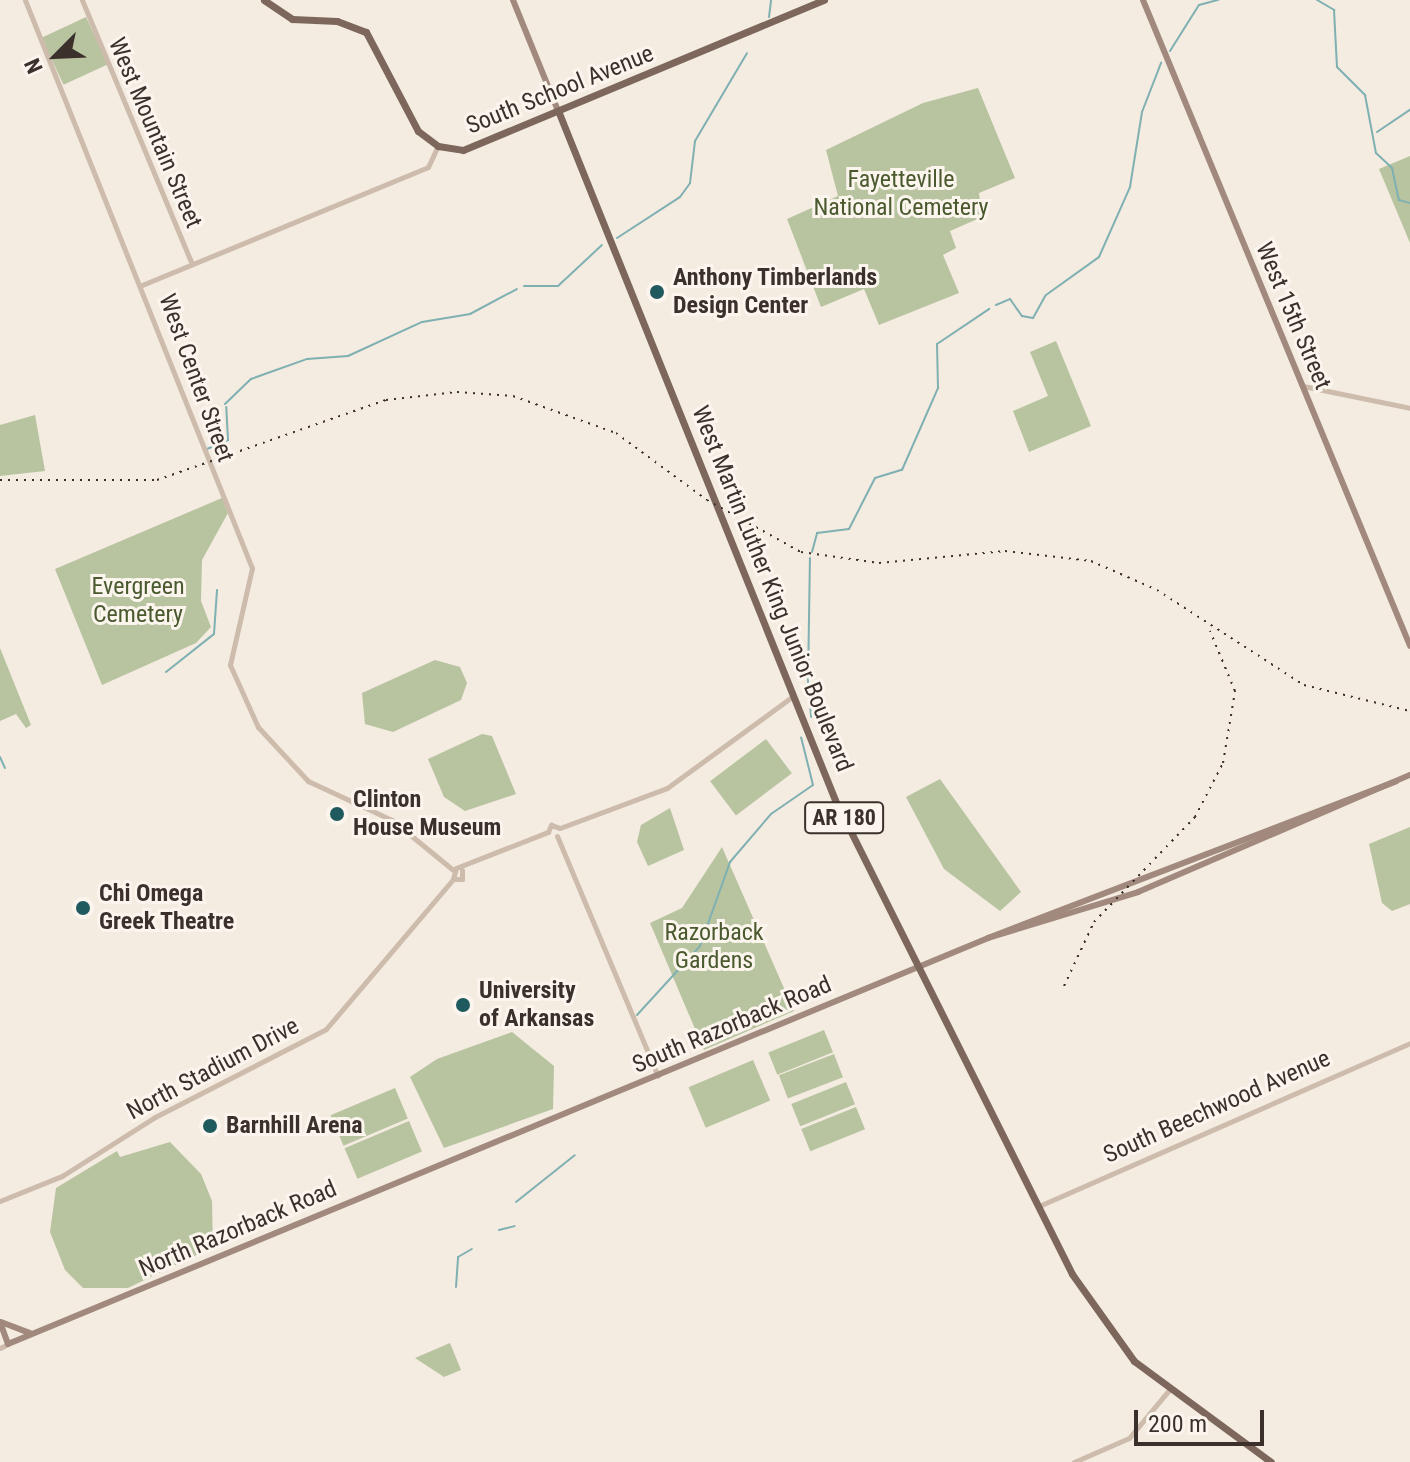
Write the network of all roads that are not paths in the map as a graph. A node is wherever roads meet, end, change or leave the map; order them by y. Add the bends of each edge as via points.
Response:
1 (25, 0) edge
2 (82, 0) edge
3 (264, 0) edge
4 (513, 0) edge
5 (824, 0) edge
6 (1143, 0) edge
7 (559, 113) junction
8 (438, 146) junction
9 (192, 264) junction
10 (142, 285) junction
11 (1303, 386) junction
12 (1410, 408) edge
13 (1410, 646) edge
14 (795, 695) junction
15 (1410, 775) edge
16 (560, 828) junction
17 (548, 832) junction
18 (557, 836) junction
19 (453, 870) junction
20 (462, 870) junction
21 (453, 879) junction
22 (919, 967) junction
23 (1410, 1043) edge
24 (658, 1076) junction
25 (490, 1144) joint
26 (0, 1201) edge
27 (1039, 1206) junction
28 (0, 1321) edge
29 (37, 1332) junction
30 (8, 1344) junction
31 (0, 1348) edge
32 (1169, 1390) junction
33 (1074, 1462) edge
34 (1271, 1462) edge

1 - 10 street, West Center Street
2 - 9 street, West Mountain Street
3 - 8 main road via 292,19 337,21 366,32 410,119
4 - 7 main road, West Martin Luther King Junior Boulevard
5 - 7 main road, South School Avenue
6 - 11 main road, West 15th Street
7 - 8 main road, South School Avenue via 471,149
7 - 14 main road, West Martin Luther King Junior Boulevard / AR 180
8 - 9 street, South School Avenue via 428,167
9 - 10 street, South School Avenue
10 - 19 street, West Center Street via 252,568 230,665 262,737 308,781 392,820
11 - 12 street
11 - 13 main road, West 15th Street
14 - 16 street via 667,788
14 - 22 main road, West Martin Luther King Junior Boulevard / AR 180 via 835,800
15 - 22 main road, South Razorback Road
16 - 17 street via 551,825
16 - 18 street
17 - 18 street
17 - 20 street
18 - 24 street
19 - 20 street
19 - 21 street
20 - 21 street, North Stadium Drive via 462,879
21 - 26 street, North Stadium Drive via 326,1029 147,1121 62,1176
22 - 24 main road, South Razorback Road
22 - 27 main road, West Martin Luther King Junior Boulevard / AR 180
23 - 27 street, South Beechwood Avenue
24 - 25 main road, South Razorback Road
25 - 29 main road, North Razorback Road
27 - 32 main road, West Martin Luther King Junior Boulevard / AR 180 via 1098,1320
28 - 29 main road via 12,1331
28 - 30 main road
29 - 30 main road, North Razorback Road
30 - 31 street, North Razorback Road
32 - 33 street via 1129,1438
32 - 34 main road, West Martin Luther King Junior Boulevard / AR 180

